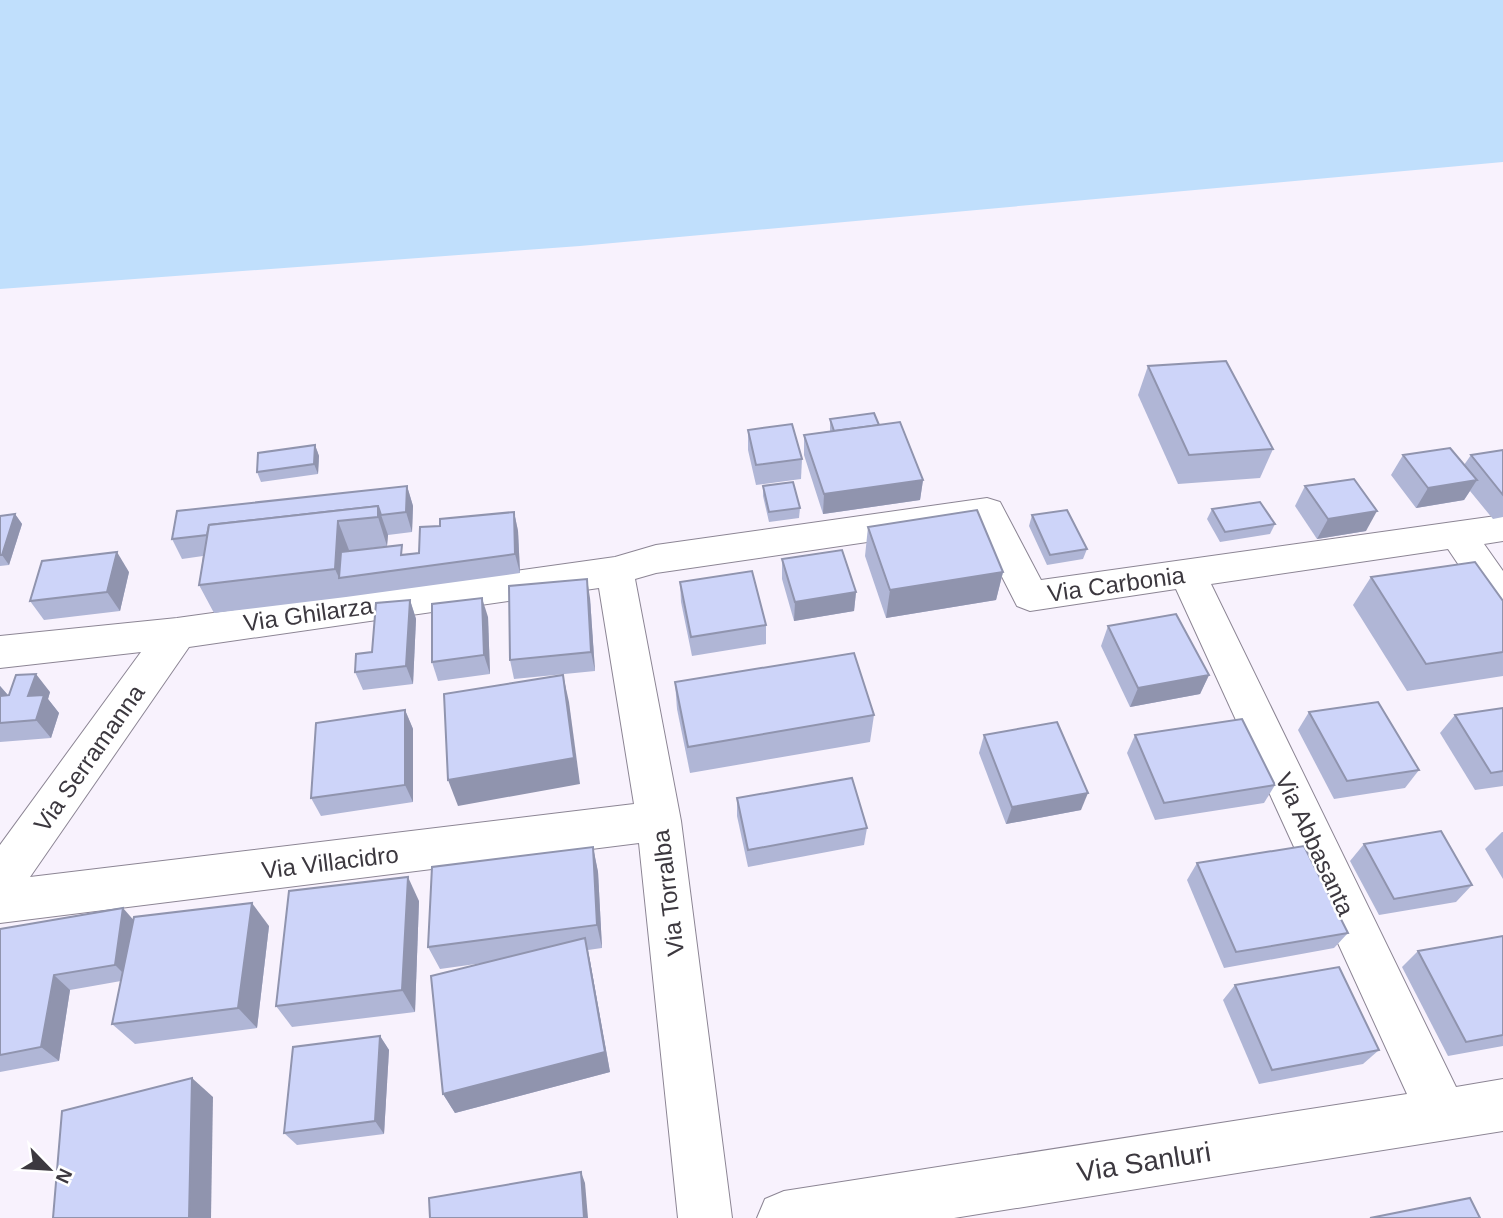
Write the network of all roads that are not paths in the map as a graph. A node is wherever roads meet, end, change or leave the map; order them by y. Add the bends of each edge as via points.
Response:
1 (1503, 527) edge
2 (1457, 534) junction
3 (615, 571) junction
4 (1187, 573) junction
5 (1503, 600) edge
6 (177, 633) junction
7 (0, 652) edge
8 (659, 821) junction
9 (0, 882) edge
10 (0, 902) edge
11 (1503, 1105) edge
12 (1443, 1115) junction
13 (705, 1218) edge
14 (784, 1218) edge

1 - 2 street, Via Carbonia
2 - 4 street, Via Carbonia
2 - 5 street
3 - 4 street, Via Carbonia via 656,559 986,511 1030,596
3 - 6 street, Via Ghilarza
3 - 8 street, Via Torralba
4 - 12 street, Via Abbasanta
6 - 7 street, Via Ghilarza
6 - 9 street, Via Serramanna
8 - 10 street, Via Villacidro
8 - 13 street, Via Torralba
11 - 12 street, Via Sanluri
12 - 14 street, Via Sanluri

